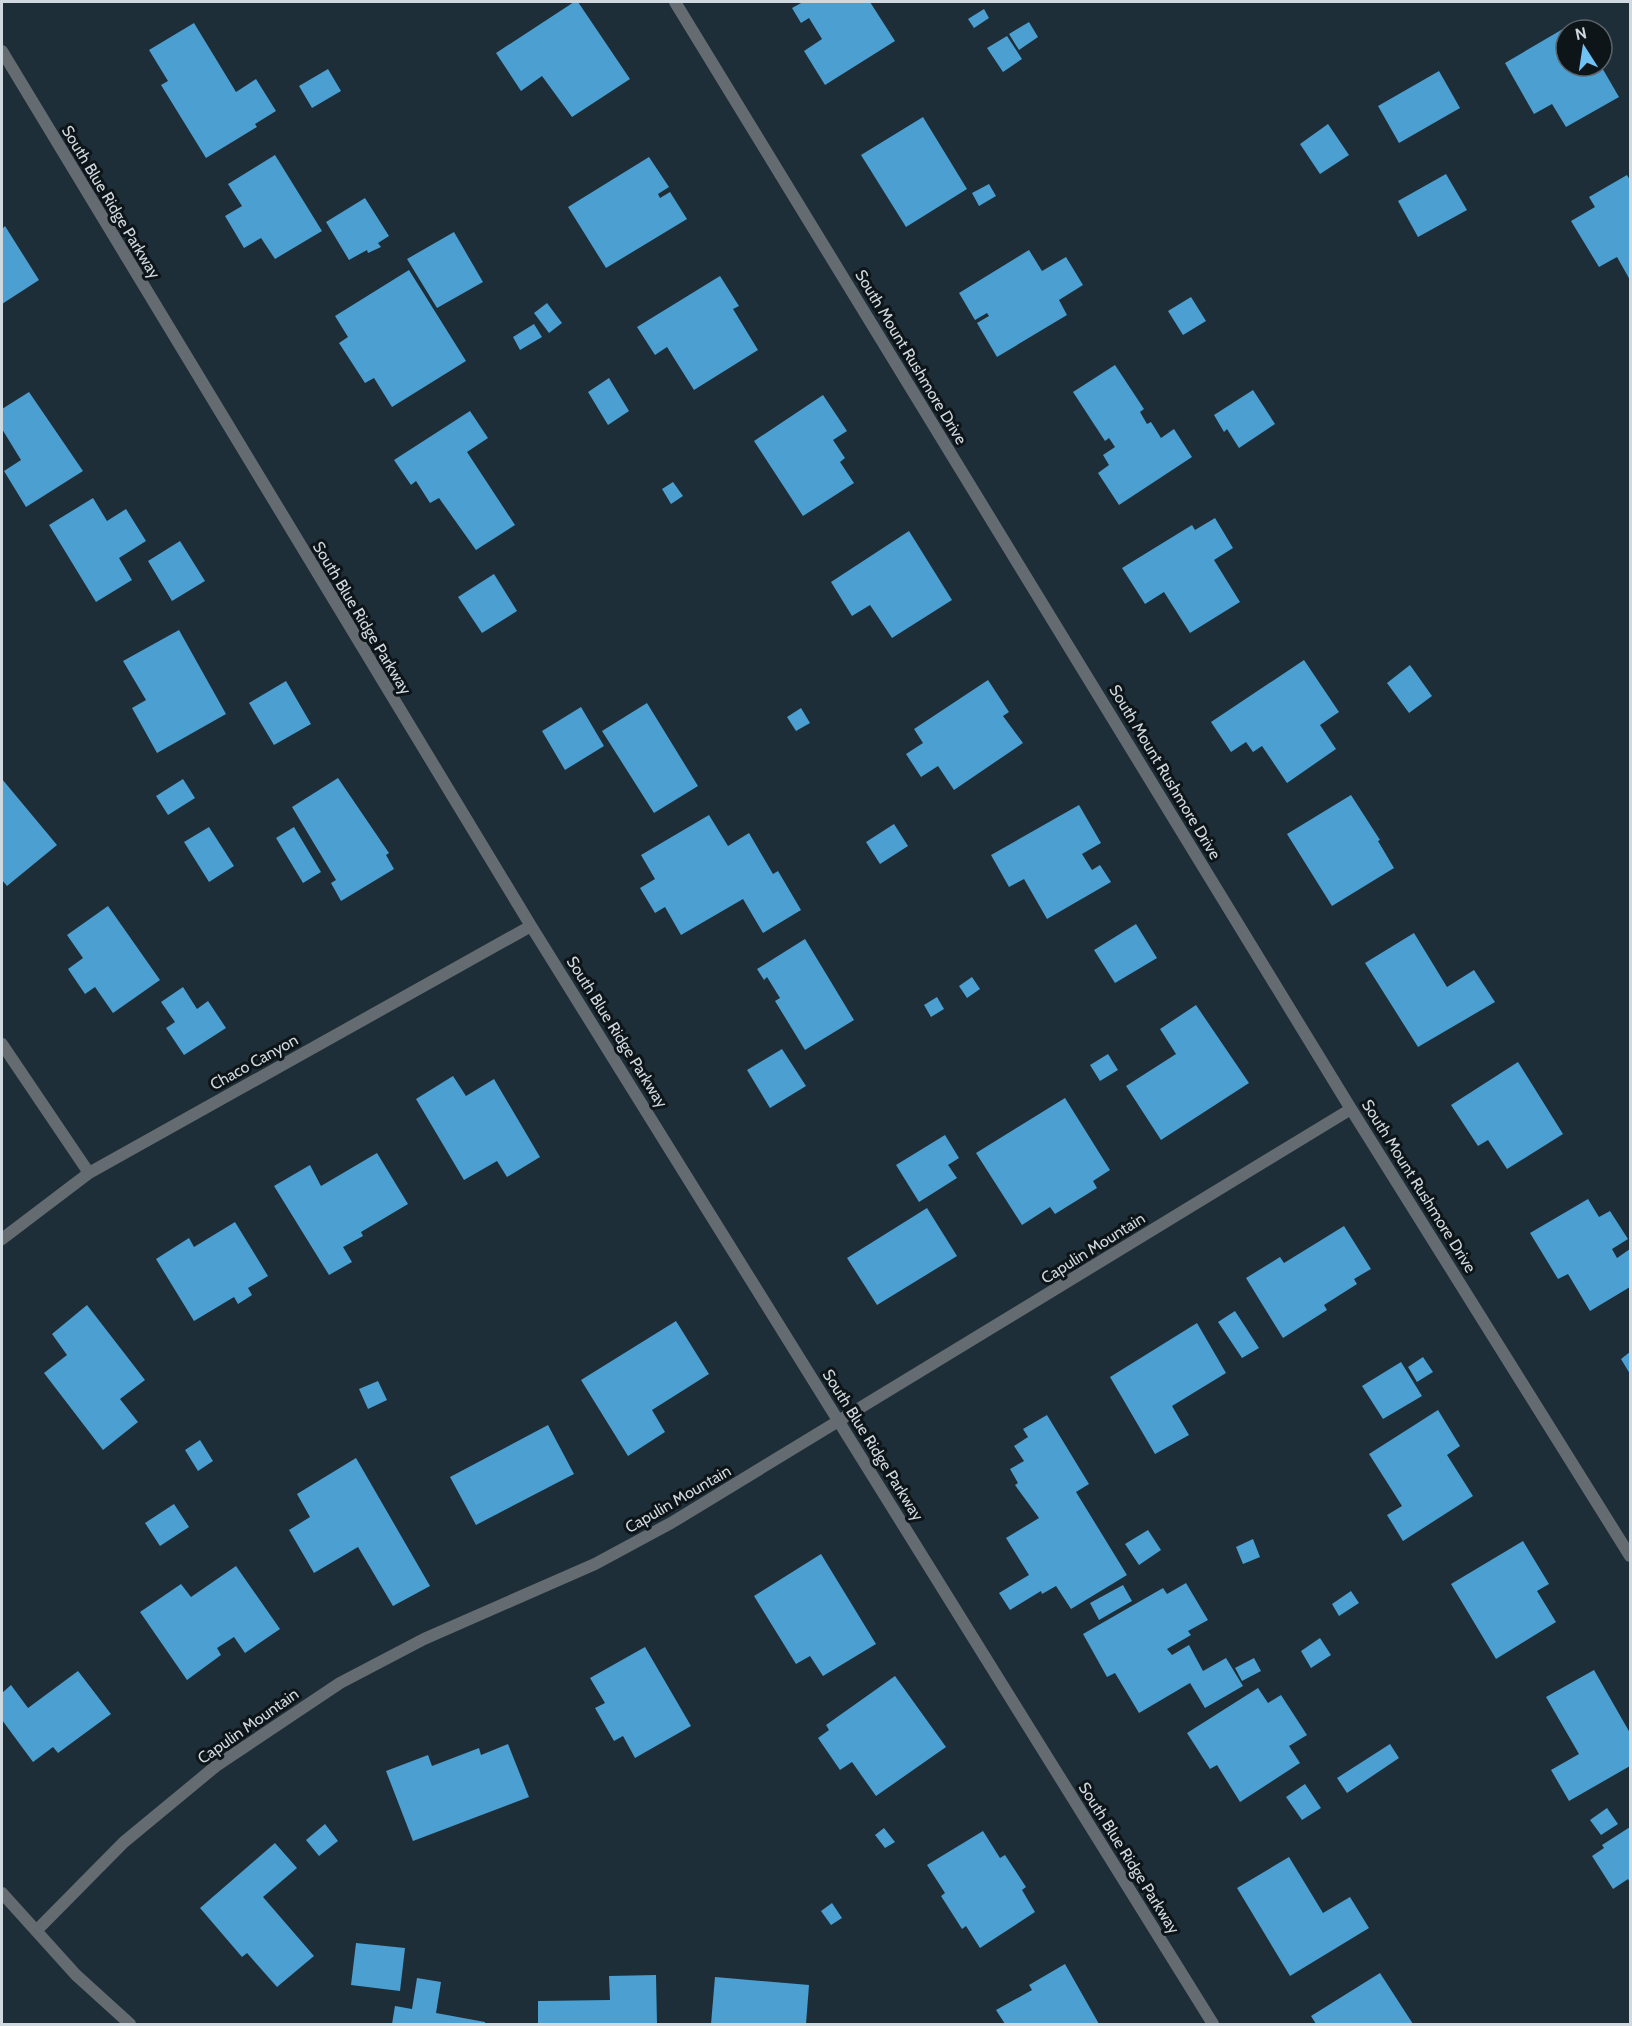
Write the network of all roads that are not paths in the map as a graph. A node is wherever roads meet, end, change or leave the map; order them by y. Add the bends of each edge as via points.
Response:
1 (675, 2) edge
2 (2, 51) edge
3 (531, 926) junction
4 (2, 1044) edge
5 (1351, 1109) junction
6 (89, 1173) junction
7 (2, 1239) edge
8 (840, 1422) junction
9 (1630, 1556) edge
10 (2, 1893) edge
11 (36, 1931) junction
12 (130, 2025) edge
13 (1213, 2025) edge

1 - 5 street, South Mount Rushmore Drive
2 - 3 street, South Blue Ridge Parkway
3 - 6 street, Chaco Canyon
3 - 8 street, South Blue Ridge Parkway
4 - 6 street
5 - 8 street, Capulin Mountain
5 - 9 street, South Mount Rushmore Drive
6 - 7 street, Chaco Canyon
8 - 11 street, Capulin Mountain via 595,1564 424,1640 340,1683 216,1766 124,1842
8 - 13 street, South Blue Ridge Parkway
10 - 11 street
11 - 12 street

